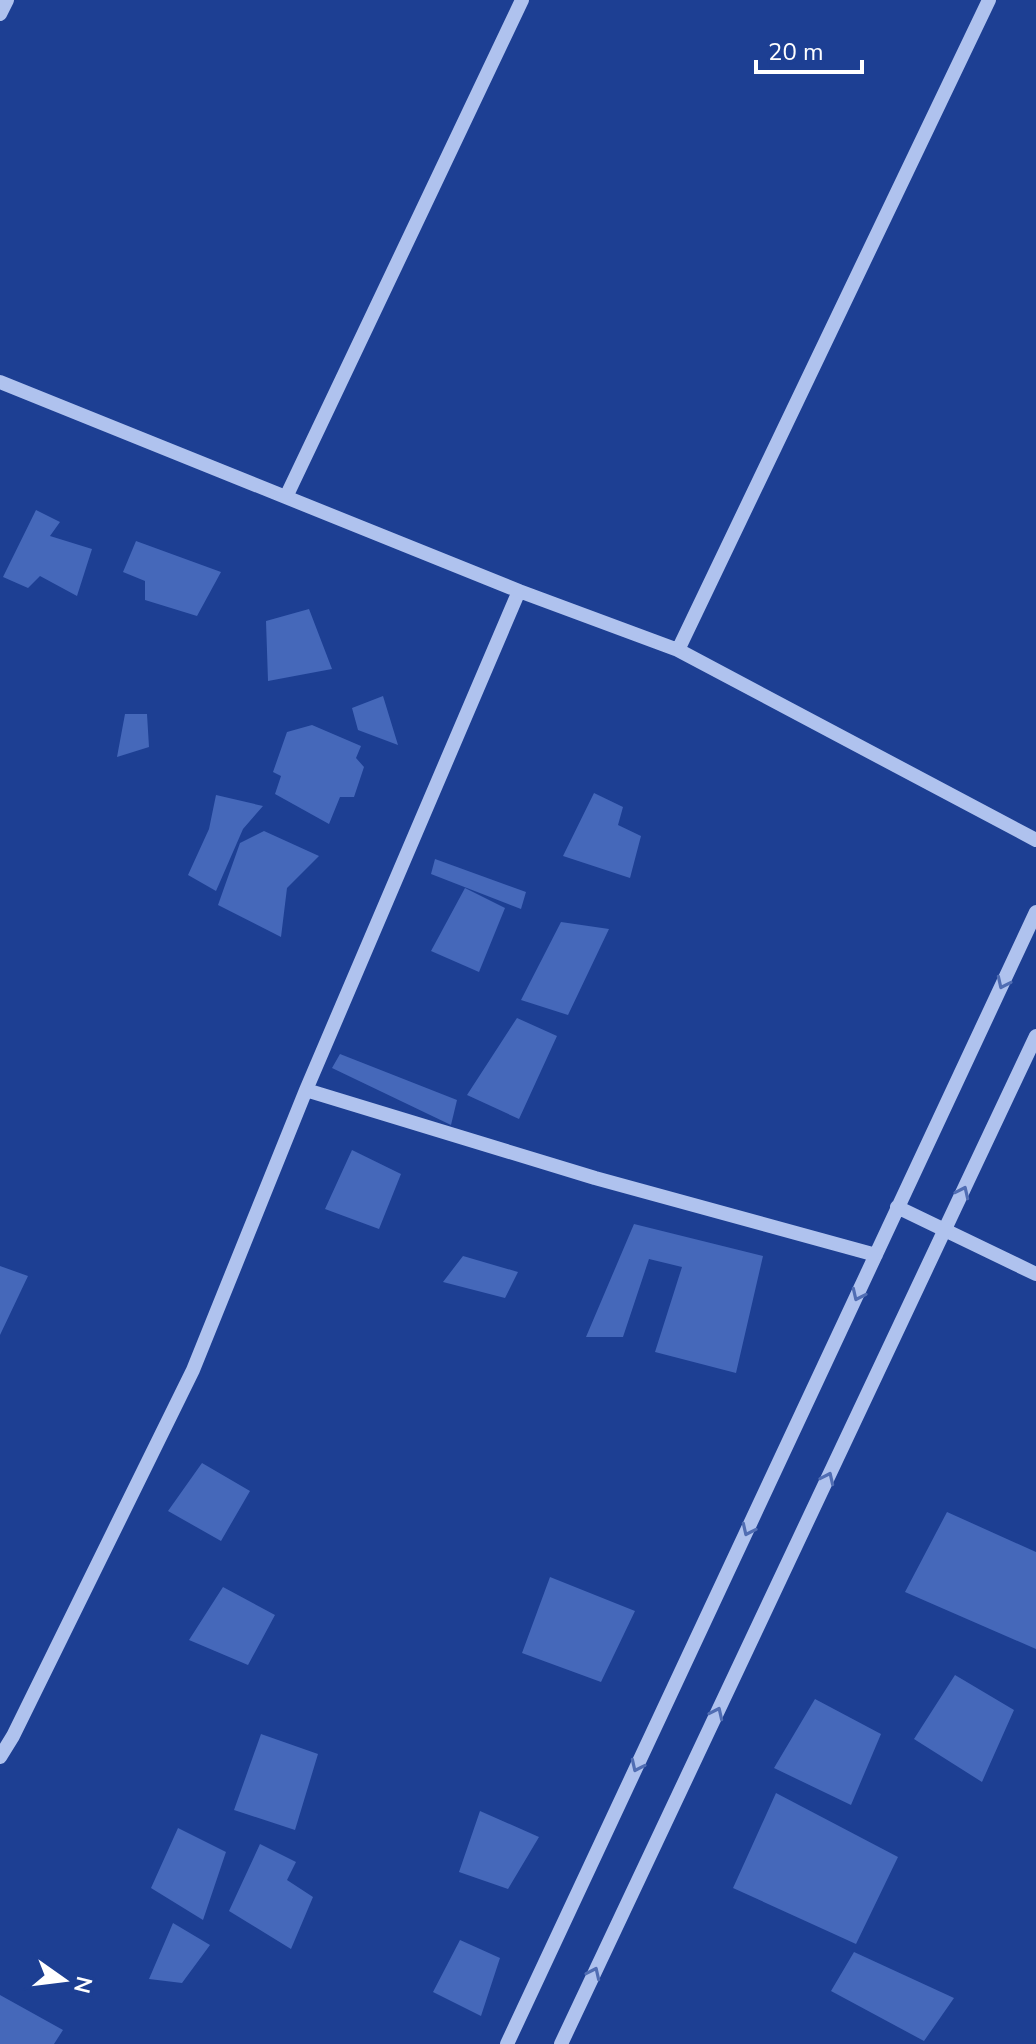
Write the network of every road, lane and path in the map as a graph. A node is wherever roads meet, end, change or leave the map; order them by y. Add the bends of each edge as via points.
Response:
1 (7, 0) edge
2 (522, 0) edge
3 (989, 0) edge
4 (0, 14) edge
5 (0, 382) edge
6 (286, 497) junction
7 (519, 591) junction
8 (678, 650) junction
9 (1036, 840) edge
10 (1036, 912) edge
11 (1036, 1036) edge
12 (306, 1090) junction
13 (897, 1207) junction
14 (945, 1230) junction
15 (876, 1255) junction
16 (1036, 1274) edge
17 (0, 1757) edge
18 (507, 2044) edge
19 (561, 2044) edge

1 - 4 street
2 - 6 street
3 - 8 street
5 - 6 street
6 - 7 street
7 - 8 street
7 - 12 street
8 - 9 street
10 -> 13 street
14 -> 11 street
12 - 15 street via 595,1178
12 - 17 street via 193,1370
13 - 14 street
13 - 15 street
14 - 16 street
19 -> 14 street
15 -> 18 street

